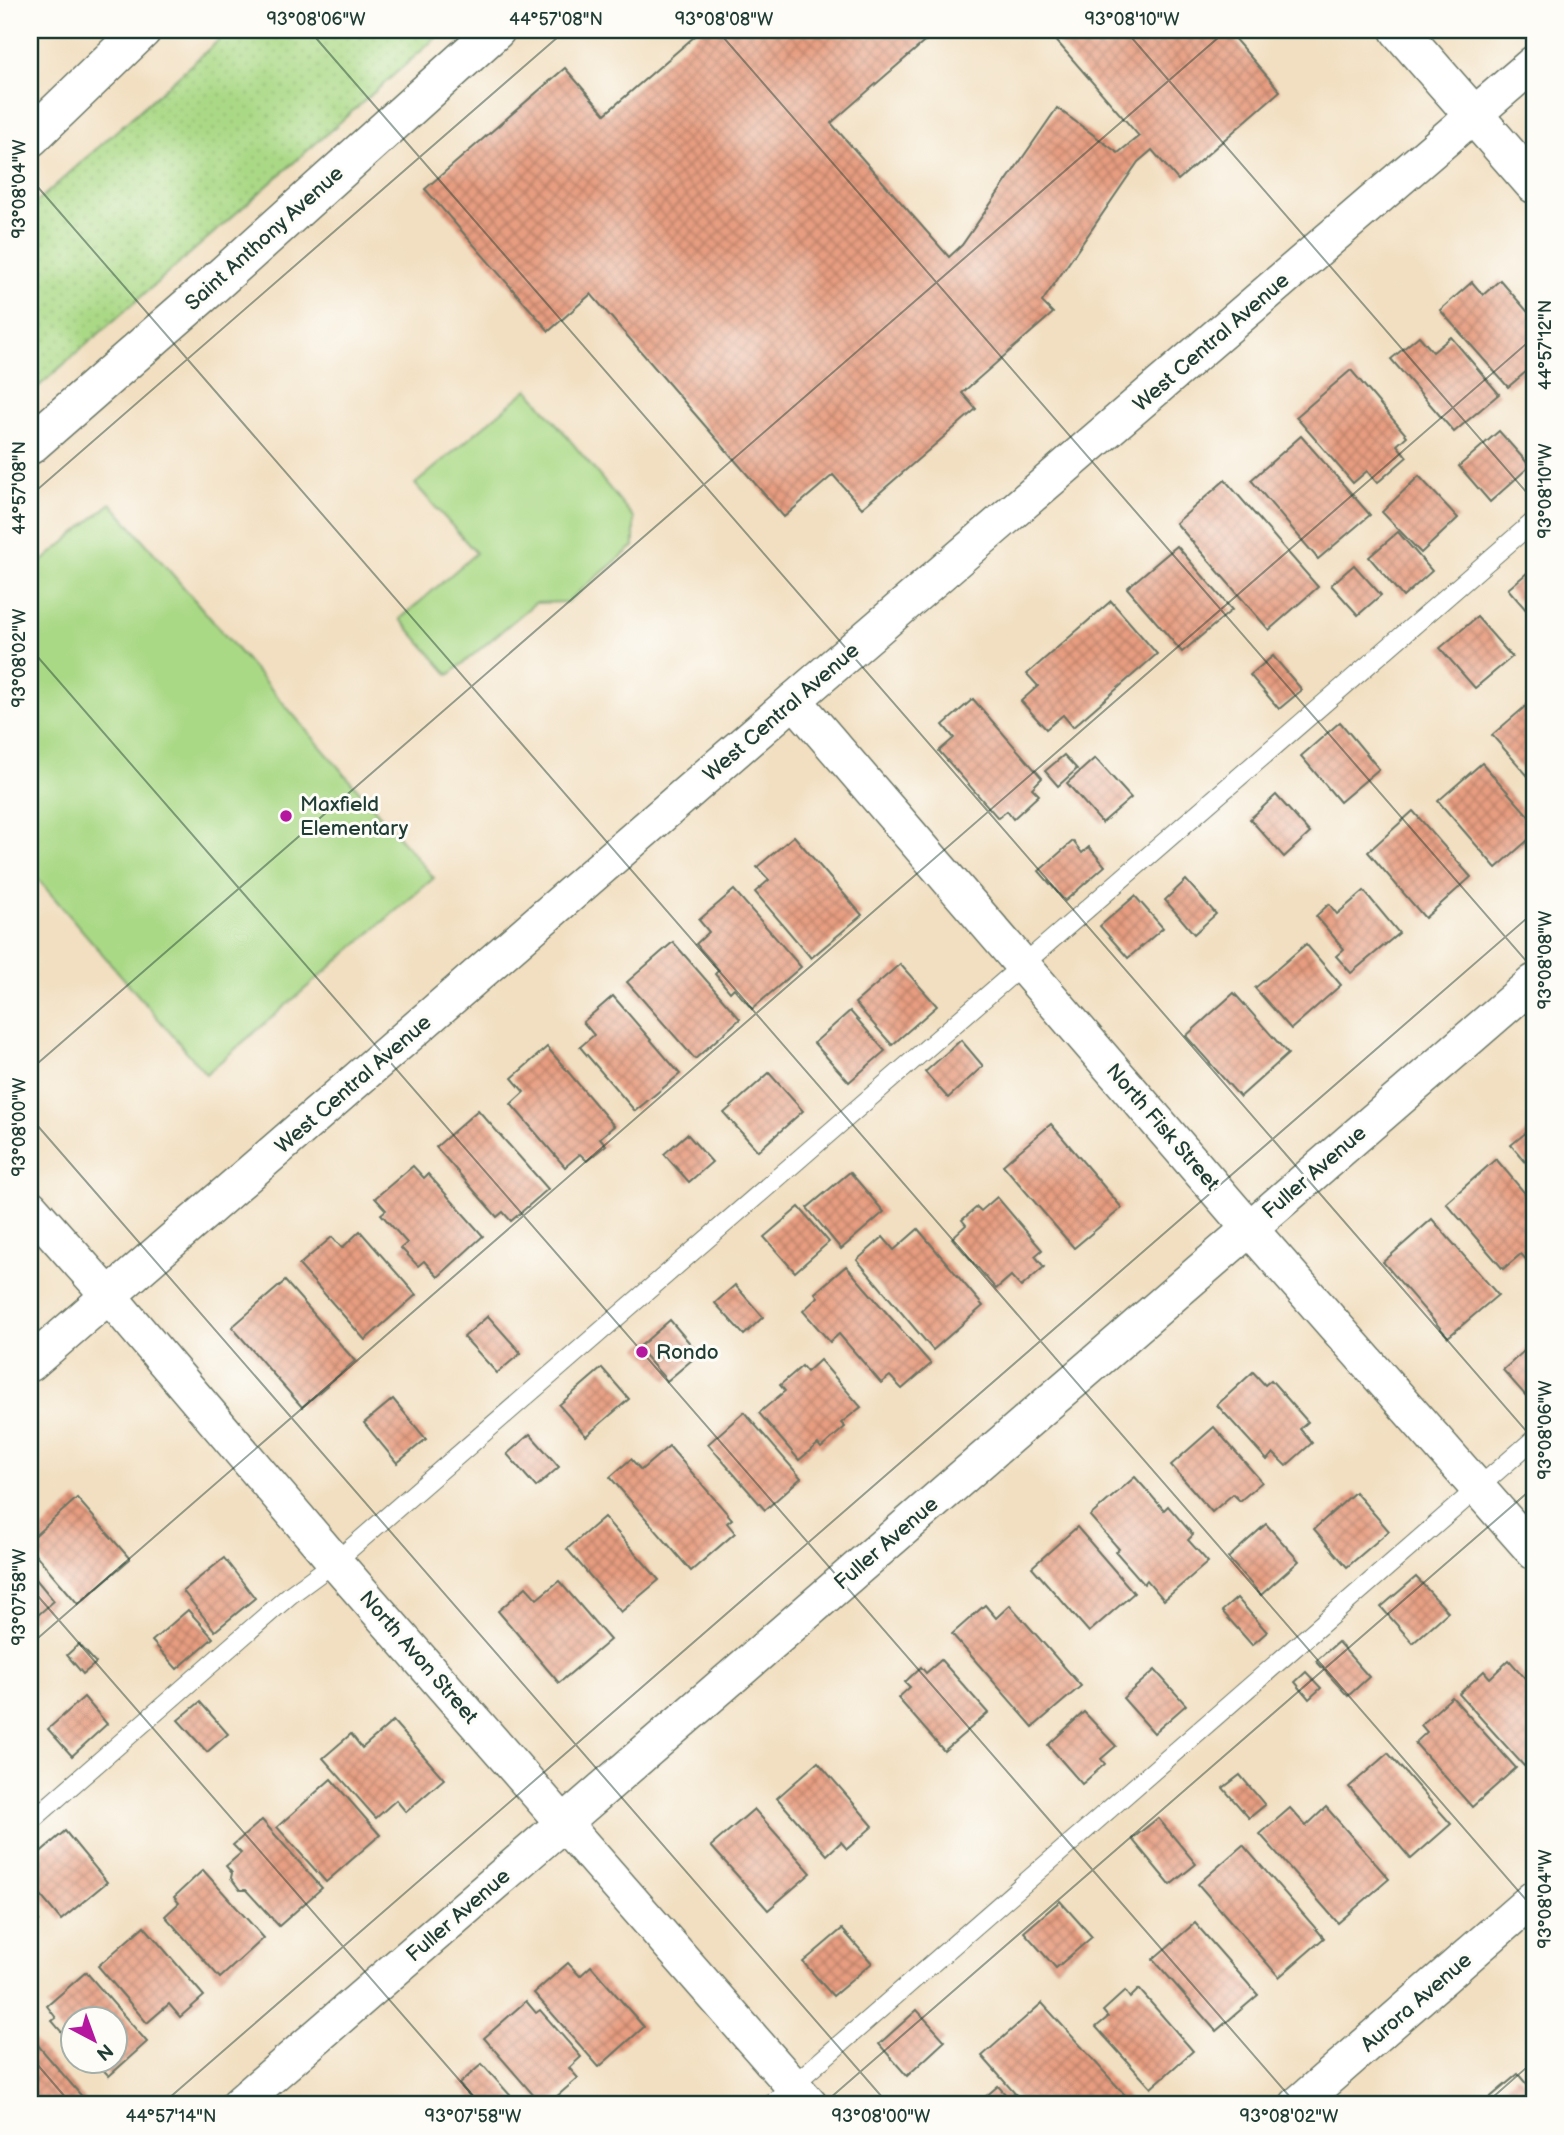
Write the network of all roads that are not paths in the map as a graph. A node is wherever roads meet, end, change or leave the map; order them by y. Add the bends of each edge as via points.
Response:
1 (120, 30) edge
2 (142, 30) edge
3 (495, 30) edge
4 (1399, 30) edge
5 (1534, 63) edge
6 (30, 107) edge
7 (1474, 116) junction
8 (30, 138) edge
9 (1534, 184) edge
10 (30, 445) edge
11 (1534, 521) edge
12 (794, 700) junction
13 (1021, 964) junction
14 (1534, 982) edge
15 (30, 1207) edge
16 (1249, 1228) junction
17 (109, 1296) junction
18 (30, 1364) edge
19 (1534, 1438) edge
20 (1477, 1487) junction
21 (1534, 1552) edge
22 (335, 1562) junction
23 (30, 1822) edge
24 (564, 1823) junction
25 (1534, 1898) edge
26 (1320, 2098) edge
27 (791, 2099) edge
28 (238, 2105) edge

1 - 6 main road
2 - 8 main road
3 - 10 main road, Saint Anthony Avenue
4 - 7 main road
5 - 7 street, West Central Avenue
7 - 9 main road
7 - 12 street, West Central Avenue
11 - 13 lane
12 - 13 street, North Fisk Street
12 - 17 street, West Central Avenue
13 - 16 street, North Fisk Street
13 - 22 lane
14 - 16 street, Fuller Avenue
15 - 17 street, North Avon Street
16 - 20 street, North Fisk Street
16 - 24 street, Fuller Avenue
17 - 18 street, West Central Avenue
17 - 22 street, North Avon Street
19 - 20 lane
20 - 21 street, North Fisk Street
20 - 27 lane
22 - 23 lane via 290,1595
22 - 24 street, North Avon Street
24 - 27 street, North Avon Street
24 - 28 street, Fuller Avenue
25 - 26 street, Aurora Avenue

